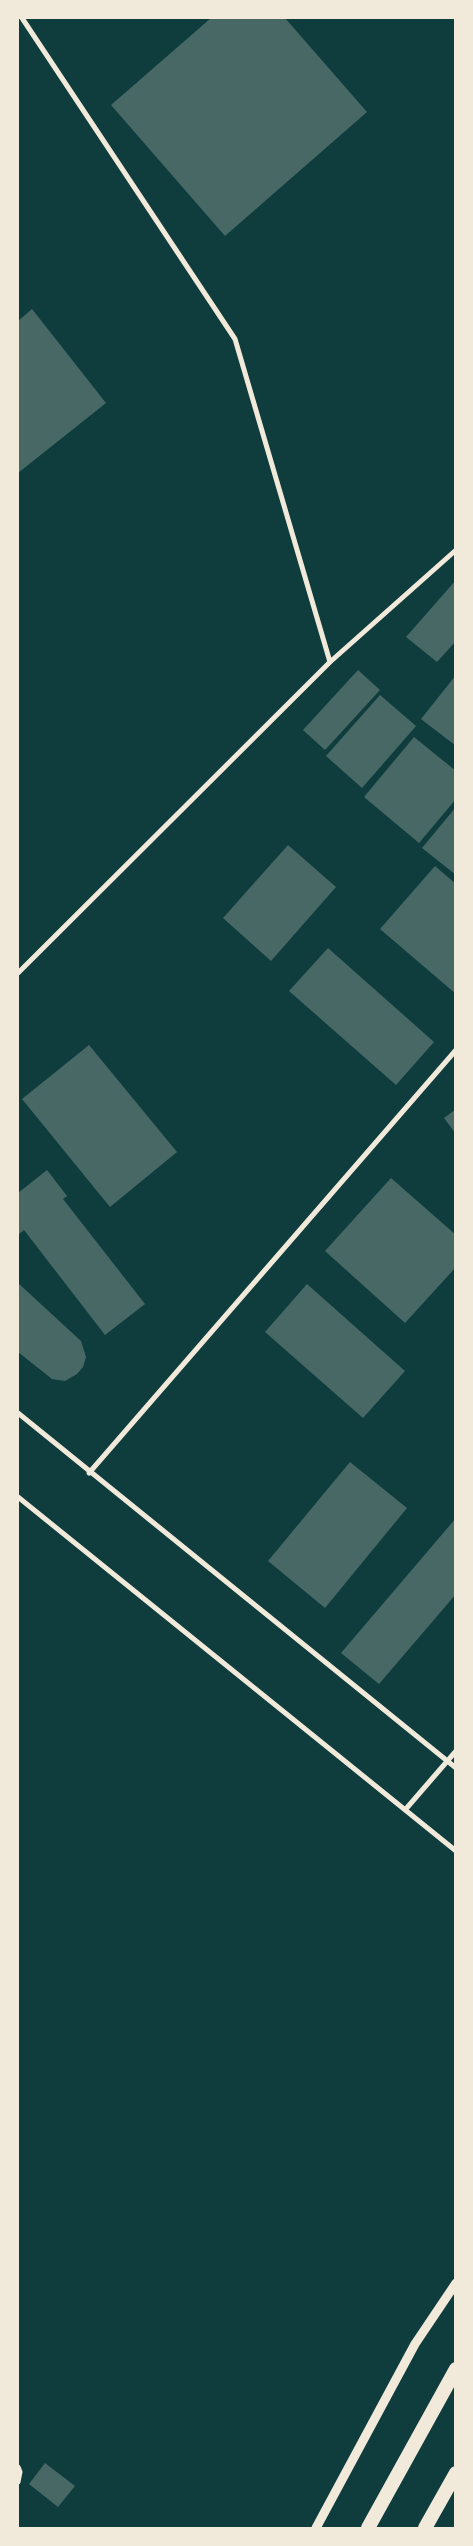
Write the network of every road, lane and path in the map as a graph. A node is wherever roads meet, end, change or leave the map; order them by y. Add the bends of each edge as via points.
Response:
1 (22, 18) edge
2 (456, 550) edge
3 (330, 662) junction
4 (18, 973) edge
5 (456, 1050) edge
6 (18, 1413) edge
7 (89, 1473) junction
8 (18, 1497) edge
9 (456, 1751) edge
10 (446, 1761) junction
11 (456, 1768) edge
12 (405, 1810) junction
13 (456, 1851) edge
14 (456, 2283) edge
15 (456, 2369) edge
16 (18, 2467) edge
17 (456, 2473) edge
18 (18, 2482) edge
19 (426, 2527) edge
20 (316, 2528) edge
21 (368, 2528) edge

1 - 3 street via 235,339
2 - 3 street
3 - 4 street
5 - 7 street
6 - 7 street
7 - 10 street
8 - 12 street
9 - 10 street
10 - 11 street
10 - 12 street
12 - 13 street
14 - 20 street via 415,2344
15 - 21 highway
16 - 18 street
17 - 19 highway

